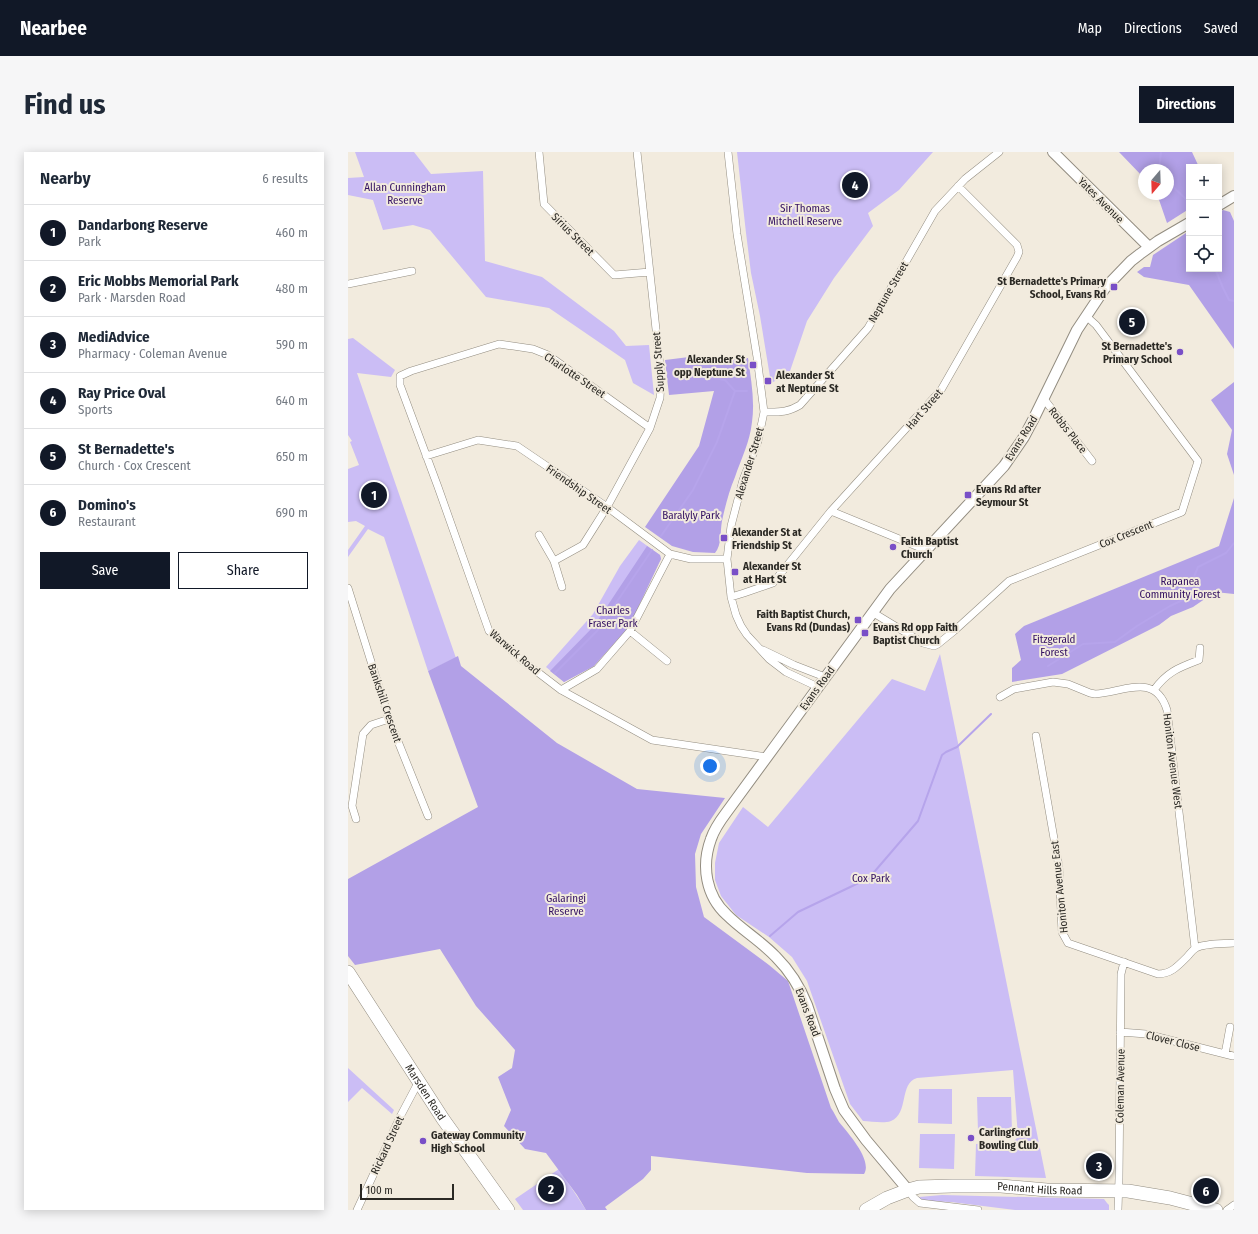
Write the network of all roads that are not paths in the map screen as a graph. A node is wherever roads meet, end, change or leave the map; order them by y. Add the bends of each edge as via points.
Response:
1 (539, 152) edge
2 (637, 152) edge
3 (728, 152) edge
4 (999, 152) edge
5 (1053, 152) edge
6 (958, 186) junction
7 (1233, 200) edge
8 (1222, 204) edge
9 (1186, 225) edge
10 (1149, 247) junction
11 (412, 271) dead end
12 (650, 272) junction
13 (348, 283) edge
14 (1086, 316) junction
15 (400, 376) joint
16 (1044, 399) junction
17 (764, 412) junction
18 (650, 428) junction
19 (426, 456) junction
20 (1092, 461) dead end
21 (607, 508) junction
22 (831, 511) junction
23 (538, 535) dead end
24 (926, 550) junction
25 (670, 554) junction
26 (727, 559) junction
27 (554, 562) junction
28 (562, 587) dead end
29 (348, 588) edge
30 (731, 597) junction
31 (872, 612) junction
32 (630, 631) junction
33 (758, 647) junction
34 (1200, 648) dead end
35 (667, 661) dead end
36 (825, 677) junction
37 (818, 687) junction
38 (561, 690) junction
39 (1154, 690) junction
40 (1000, 697) dead end
41 (389, 719) junction
42 (1036, 736) dead end
43 (767, 757) junction
44 (428, 816) dead end
45 (356, 819) dead end
46 (1234, 944) edge
47 (1195, 948) junction
48 (1124, 962) junction
49 (348, 972) edge
50 (1230, 1027) dead end
51 (1120, 1032) junction
52 (1225, 1054) junction
53 (1233, 1056) dead end
54 (419, 1081) junction
55 (908, 1190) junction
56 (1118, 1191) junction
57 (1234, 1205) edge
58 (926, 1207) edge
59 (357, 1210) edge
60 (508, 1210) edge
61 (866, 1210) edge
62 (978, 1210) edge
63 (1118, 1210) edge
64 (1217, 1210) edge

1 - 12 street, Sirius Street via 544,204 614,275
2 - 12 street, Supply Street
3 - 17 street, Alexander Street via 737,234
4 - 6 street, Neptune Street
5 - 10 street, Yates Avenue
6 - 17 street, Neptune Street via 935,211 868,328 800,405 784,412
6 - 22 street, Hart Street via 1017,245 1018,254 942,390
7 - 8 street
9 - 10 street, Evans Road
10 - 14 street, Evans Road via 1109,283
11 - 13 street
12 - 18 street, Supply Street via 661,376 660,398
14 - 16 street, Evans Road
14 - 31 street, Cox Crescent via 1096,325 1198,461 1182,512 1009,581 934,646
15 - 18 street, Charlotte Street via 499,344 533,349 548,355
15 - 19 street, Warwick Road via 400,385
16 - 20 street, Robbs Place
16 - 24 street, Evans Road via 1024,437 1004,466
17 - 26 street, Alexander Street via 758,441 743,480 731,526
18 - 21 street, Supply Street
19 - 21 street, Friendship Street via 478,440 517,446
19 - 38 street, Warwick Road via 489,631
21 - 25 street, Friendship Street
21 - 27 street, Supply Street via 583,545
22 - 24 street
22 - 30 street, Hart Street via 773,583
23 - 27 street
24 - 31 street, Evans Road
25 - 26 street, Friendship Street via 691,559
25 - 32 street
26 - 30 street, Alexander Street
27 - 28 street
29 - 41 street, Bankshill Crescent
30 - 33 street, Alexander Street via 741,626
31 - 36 street, Evans Road
32 - 35 street
32 - 38 street via 597,670
33 - 36 street, Alexander Street via 782,660
33 - 37 street, Alexander Street via 769,660 786,672
34 - 39 street via 1199,660 1173,670
36 - 37 street, Evans Road
37 - 43 street, Evans Road
38 - 43 street, Warwick Road via 652,740
39 - 40 street via 1134,687 1095,694 1068,684 1053,682 1014,689
39 - 47 street, Honiton Avenue West via 1164,700 1167,710
41 - 44 street, Bankshill Crescent
41 - 45 street via 371,726 363,734 352,806
42 - 48 street, Honiton Avenue East via 1059,867 1062,932 1065,939 1073,945
43 - 55 street, Evans Road via 711,838 706,870 710,890 726,914 776,957 795,981 807,1005 844,1110
46 - 47 street via 1214,944
47 - 48 street, Honiton Avenue East via 1167,974 1154,974
48 - 51 street, Coleman Avenue via 1121,974
49 - 54 highway, Marsden Road
50 - 52 street
51 - 52 street, Clover Close via 1146,1034
51 - 56 street, Coleman Avenue
52 - 53 street, Clover Close
54 - 59 street, Rickard Street
54 - 60 highway, Marsden Road via 450,1130
55 - 56 highway, Pennant Hills Road via 935,1186 977,1186
55 - 58 street
55 - 61 highway, Pennant Hills Road
56 - 63 street, Coleman Avenue
56 - 64 highway, Pennant Hills Road via 1155,1195
57 - 64 street
58 - 62 street

